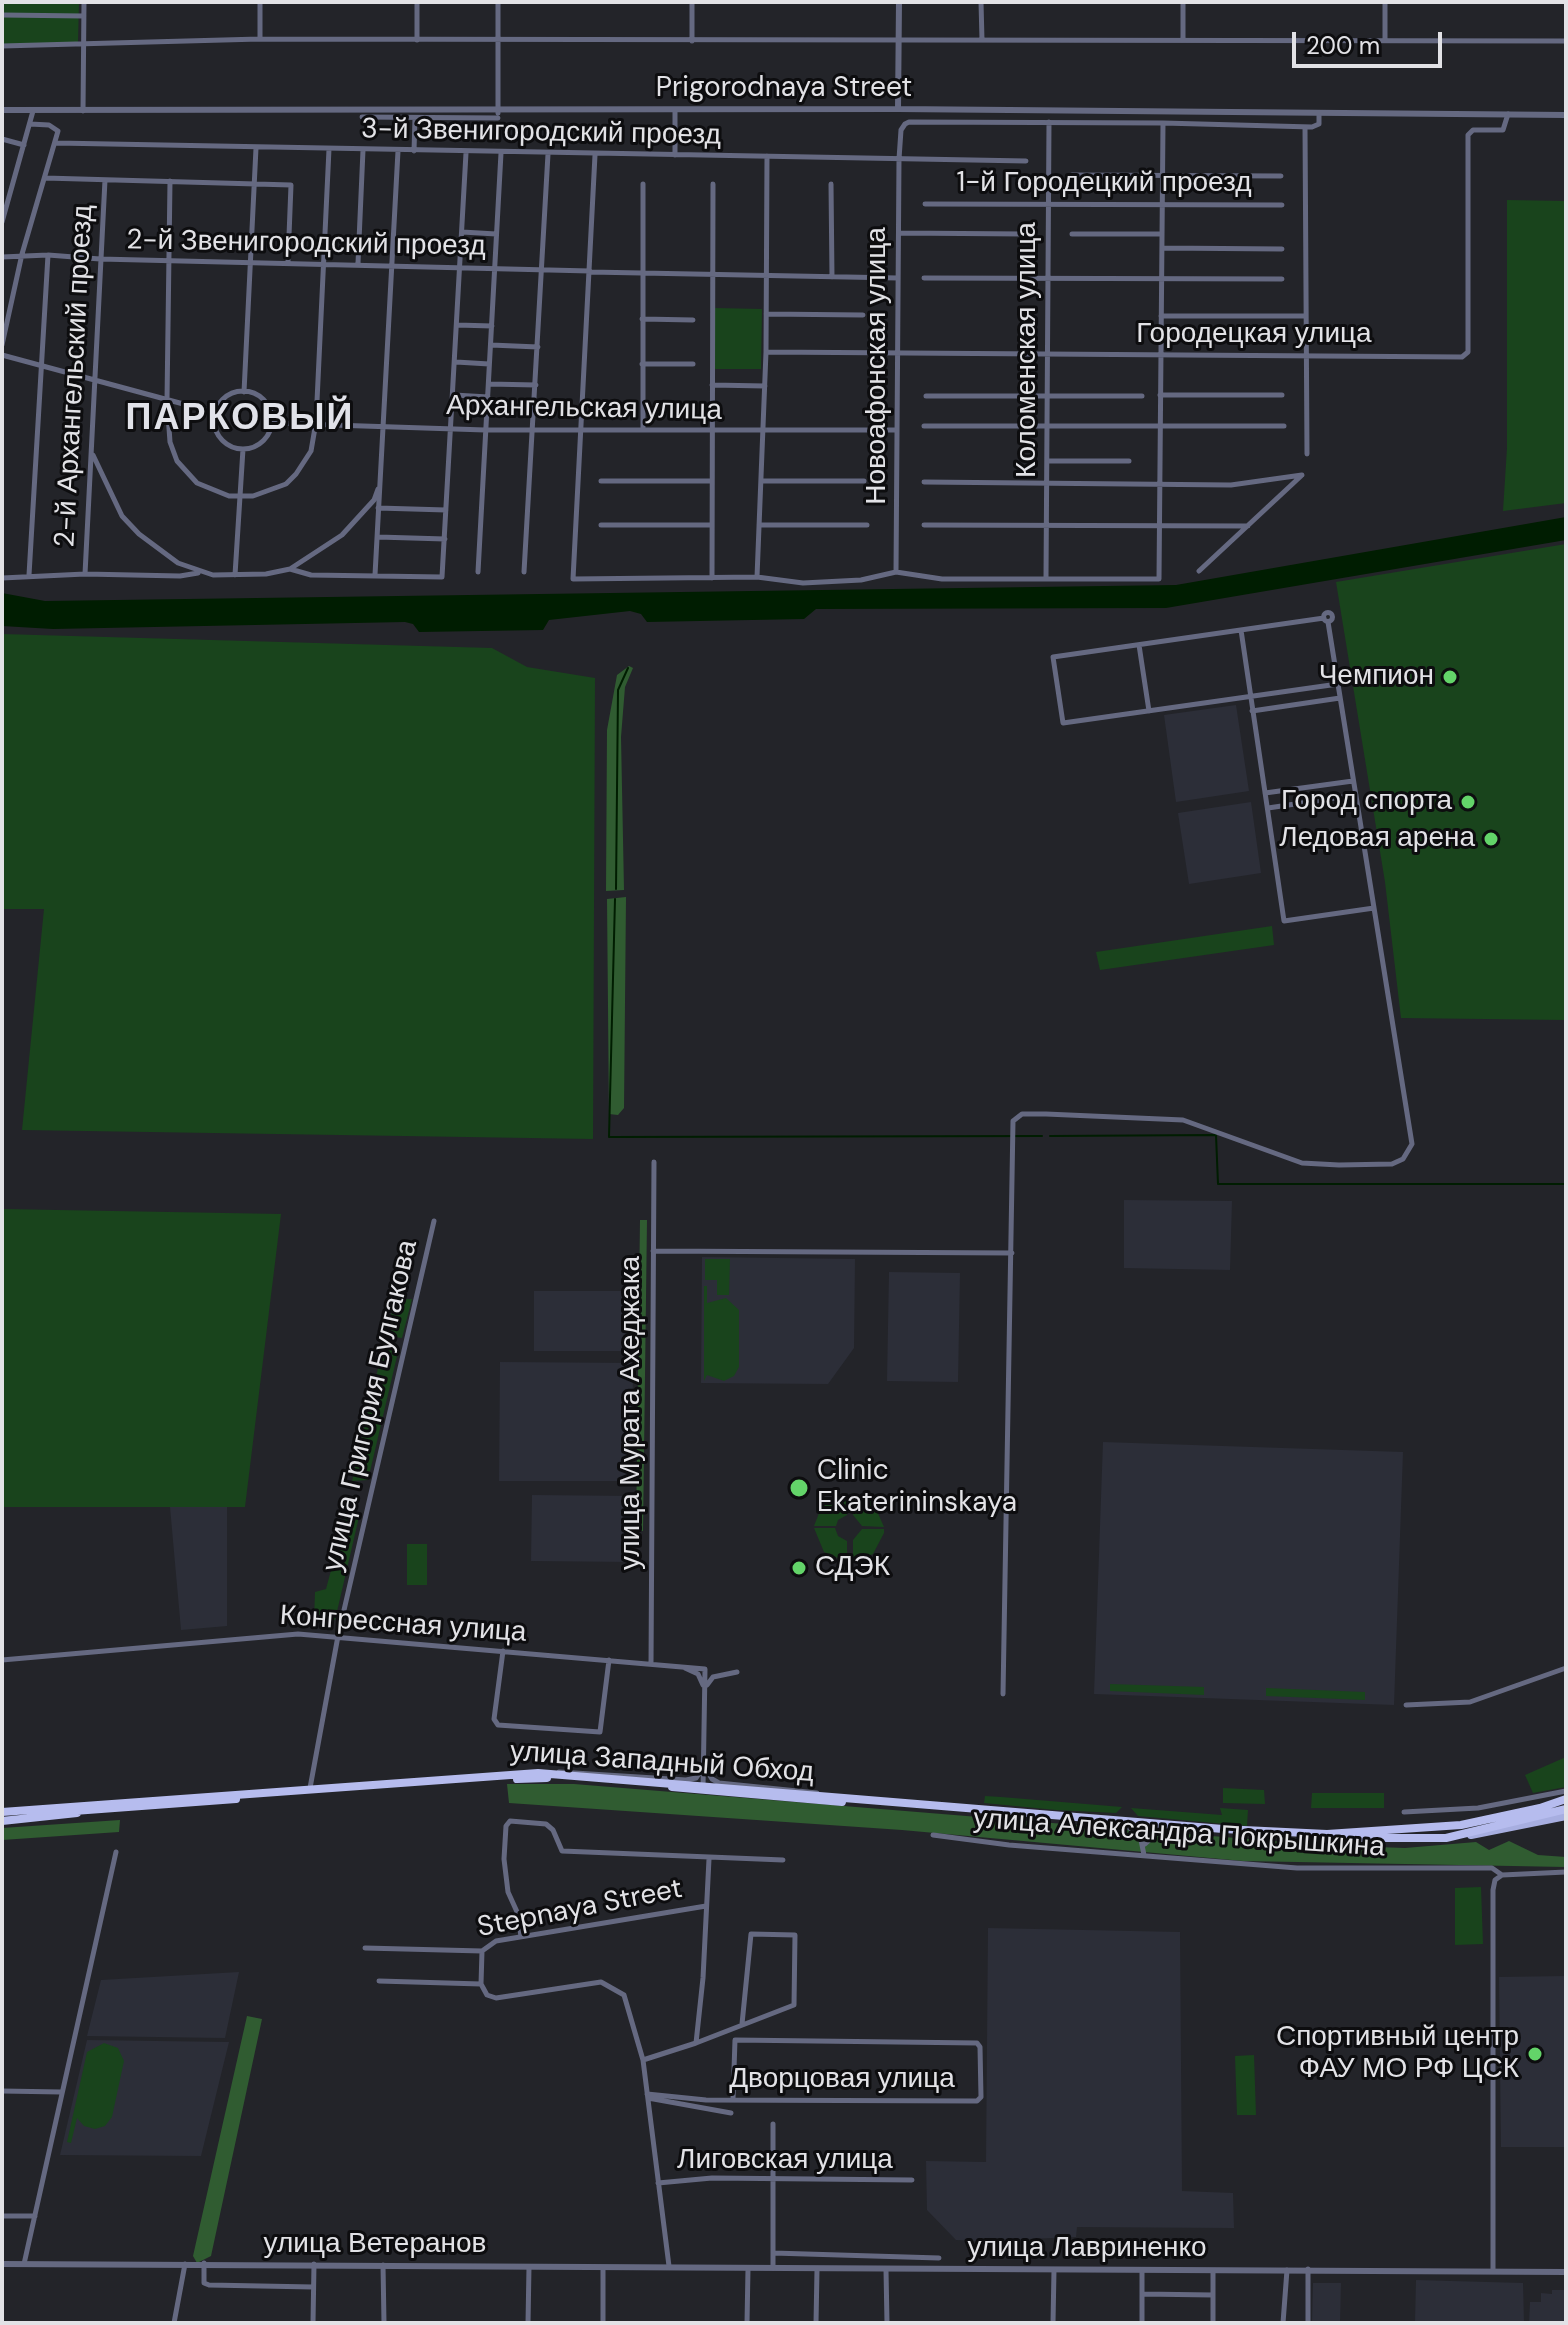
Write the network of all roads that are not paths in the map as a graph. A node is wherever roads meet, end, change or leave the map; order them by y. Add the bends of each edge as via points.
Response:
1 (84, 2) edge
2 (260, 2) edge
3 (417, 2) edge
4 (498, 2) edge
5 (692, 2) edge
6 (899, 2) edge
7 (981, 2) edge
8 (1183, 2) edge
9 (1385, 2) edge
10 (2, 15) edge
11 (84, 16) junction
12 (260, 39) junction
13 (1183, 39) junction
14 (417, 40) junction
15 (982, 40) junction
16 (1385, 40) junction
17 (498, 41) junction
18 (692, 41) junction
19 (898, 41) junction
20 (1566, 41) edge
21 (83, 42) junction
22 (2, 46) edge
23 (898, 109) junction
24 (2, 110) edge
25 (33, 111) junction
26 (83, 111) junction
27 (1040, 111) junction
28 (675, 112) junction
29 (1190, 112) junction
30 (1319, 113) junction
31 (1508, 114) junction
32 (1566, 115) edge
33 (498, 116) junction
34 (362, 117) dead end
35 (415, 118) junction
36 (1039, 122) junction
37 (1049, 122) junction
38 (1163, 123) junction
39 (1189, 123) junction
40 (30, 124) junction
41 (1305, 127) junction
42 (2, 139) edge
43 (56, 143) junction
44 (24, 145) junction
45 (256, 148) junction
46 (329, 149) junction
47 (363, 150) junction
48 (398, 151) junction
49 (414, 151) junction
50 (466, 153) junction
51 (501, 153) junction
52 (548, 154) junction
53 (595, 155) junction
54 (675, 155) junction
55 (767, 156) junction
56 (899, 159) junction
57 (1026, 161) dead end
58 (1072, 175) dead end
59 (1162, 176) junction
60 (1281, 176) dead end
61 (45, 178) junction
62 (105, 180) junction
63 (170, 181) junction
64 (643, 184) dead end
65 (713, 184) dead end
66 (831, 184) dead end
67 (254, 185) junction
68 (925, 204) dead end
69 (1048, 204) junction
70 (1162, 204) junction
71 (1282, 205) dead end
72 (4, 208) edge
73 (2, 222) edge
74 (462, 232) junction
75 (899, 233) junction
76 (496, 234) junction
77 (1024, 234) dead end
78 (1072, 234) dead end
79 (1162, 234) junction
80 (1162, 248) junction
81 (1282, 249) dead end
82 (22, 254) junction
83 (48, 255) junction
84 (2, 257) edge
85 (100, 259) junction
86 (168, 260) junction
87 (288, 261) junction
88 (251, 262) junction
89 (323, 262) junction
90 (358, 263) junction
91 (392, 264) junction
92 (460, 268) junction
93 (495, 268) junction
94 (541, 269) junction
95 (590, 271) junction
96 (642, 273) junction
97 (711, 274) junction
98 (766, 275) junction
99 (832, 277) junction
100 (898, 278) junction
101 (924, 278) dead end
102 (1049, 278) junction
103 (1161, 279) junction
104 (1282, 279) dead end
105 (766, 314) junction
106 (863, 315) dead end
107 (1161, 316) junction
108 (1305, 316) junction
109 (642, 319) junction
110 (693, 320) dead end
111 (457, 325) junction
112 (492, 326) junction
113 (2, 345) edge
114 (491, 345) junction
115 (538, 347) junction
116 (766, 352) junction
117 (898, 352) junction
118 (1048, 354) junction
119 (2, 355) edge
120 (1161, 355) junction
121 (1306, 355) junction
122 (456, 362) junction
123 (489, 364) junction
124 (642, 364) junction
125 (693, 364) dead end
126 (42, 365) junction
127 (95, 380) junction
128 (489, 384) junction
129 (536, 385) junction
130 (712, 385) junction
131 (765, 386) junction
132 (244, 392) junction
133 (454, 395) junction
134 (1160, 395) junction
135 (1282, 395) dead end
136 (926, 396) dead end
137 (1048, 396) junction
138 (1142, 396) dead end
139 (488, 397) junction
140 (167, 400) junction
141 (643, 408) junction
142 (688, 409) dead end
143 (213, 412) junction
144 (316, 422) junction
145 (272, 423) junction
146 (384, 424) junction
147 (924, 426) dead end
148 (1048, 426) junction
149 (1284, 426) dead end
150 (451, 427) junction
151 (1160, 427) junction
152 (485, 430) junction
153 (533, 430) junction
154 (582, 430) junction
155 (643, 430) junction
156 (897, 430) junction
157 (712, 431) junction
158 (763, 431) junction
159 (243, 449) junction
160 (91, 450) junction
161 (1307, 454) dead end
162 (1048, 461) junction
163 (1129, 461) dead end
164 (381, 480) junction
165 (601, 481) dead end
166 (712, 481) junction
167 (761, 481) junction
168 (864, 481) dead end
169 (924, 482) dead end
170 (1048, 483) junction
171 (1159, 483) junction
172 (240, 497) junction
173 (378, 508) junction
174 (446, 510) junction
175 (601, 525) dead end
176 (712, 525) junction
177 (759, 525) junction
178 (867, 525) dead end
179 (924, 525) dead end
180 (1047, 525) junction
181 (1159, 526) junction
182 (1248, 526) junction
183 (378, 537) junction
184 (445, 539) junction
185 (290, 569) junction
186 (1199, 571) dead end
187 (199, 572) junction
188 (478, 572) dead end
189 (524, 572) dead end
190 (896, 572) junction
191 (85, 574) junction
192 (29, 575) junction
193 (235, 575) junction
194 (375, 575) junction
195 (757, 577) junction
196 (1046, 577) junction
197 (2, 578) edge
198 (712, 578) junction
199 (1241, 630) junction
200 (1139, 645) junction
201 (1338, 684) junction
202 (1250, 696) junction
203 (1340, 698) junction
204 (1149, 711) junction
205 (1252, 711) junction
206 (1353, 781) junction
207 (1265, 793) junction
208 (1356, 795) junction
209 (1268, 808) junction
210 (1374, 908) junction
211 (654, 1162) dead end
212 (434, 1221) dead end
213 (653, 1251) junction
214 (1012, 1253) junction
215 (338, 1636) junction
216 (503, 1651) junction
217 (2, 1660) edge
218 (609, 1660) junction
219 (651, 1664) junction
220 (682, 1667) junction
221 (1566, 1668) edge
222 (737, 1672) dead end
223 (705, 1690) junction
224 (1003, 1694) dead end
225 (1406, 1705) dead end
226 (704, 1766) junction
227 (538, 1773) junction
228 (704, 1787) junction
229 (310, 1788) junction
230 (1566, 1791) edge
231 (822, 1794) junction
232 (1566, 1799) edge
233 (1566, 1809) edge
234 (1404, 1812) dead end
235 (2, 1816) edge
236 (1566, 1816) edge
237 (1123, 1824) junction
238 (1164, 1827) junction
239 (933, 1835) dead end
240 (1446, 1838) junction
241 (1144, 1845) junction
242 (116, 1852) dead end
243 (1144, 1855) junction
244 (709, 1859) junction
245 (783, 1860) dead end
246 (1566, 1872) edge
247 (1502, 1875) junction
248 (706, 1906) junction
249 (521, 1937) junction
250 (365, 1948) dead end
251 (482, 1951) junction
252 (379, 1981) dead end
253 (481, 1984) junction
254 (742, 2024) junction
255 (696, 2043) junction
256 (643, 2060) junction
257 (2, 2091) edge
258 (61, 2092) junction
259 (648, 2096) junction
260 (733, 2099) junction
261 (731, 2113) dead end
262 (773, 2124) dead end
263 (772, 2179) junction
264 (912, 2180) dead end
265 (658, 2183) junction
266 (2, 2216) edge
267 (35, 2216) junction
268 (773, 2253) junction
269 (939, 2258) dead end
270 (2, 2264) edge
271 (24, 2264) junction
272 (185, 2264) junction
273 (314, 2264) junction
274 (204, 2265) junction
275 (383, 2265) junction
276 (669, 2266) junction
277 (529, 2267) junction
278 (603, 2269) junction
279 (748, 2269) junction
280 (773, 2269) junction
281 (1287, 2269) junction
282 (1308, 2269) junction
283 (817, 2270) junction
284 (886, 2270) junction
285 (1054, 2270) junction
286 (1142, 2271) junction
287 (1213, 2271) junction
288 (1493, 2271) junction
289 (1566, 2272) edge
290 (313, 2287) junction
291 (1142, 2294) junction
292 (1213, 2295) junction
293 (174, 2323) edge
294 (313, 2323) edge
295 (384, 2323) edge
296 (528, 2323) edge
297 (603, 2323) edge
298 (747, 2323) edge
299 (816, 2323) edge
300 (887, 2323) edge
301 (1053, 2323) edge
302 (1142, 2323) edge
303 (1213, 2323) edge
304 (1283, 2323) edge
305 (1308, 2323) edge

1 - 11 street
2 - 12 street
3 - 14 street
4 - 17 street
5 - 18 street
6 - 19 street
7 - 15 street
8 - 13 street
9 - 16 street
10 - 11 street
11 - 21 street
12 - 14 street
12 - 21 street
13 - 15 street
13 - 16 street
14 - 17 street
15 - 19 street
16 - 20 street
17 - 18 street
17 - 33 street
18 - 19 street
19 - 23 street
21 - 22 street
21 - 26 street
23 - 27 street, Prigorodnaya Street
23 - 28 street, Prigorodnaya Street
24 - 25 street, Prigorodnaya Street
25 - 26 street, Prigorodnaya Street
25 - 40 street
26 - 33 street, Prigorodnaya Street
27 - 29 street, Prigorodnaya Street
27 - 36 street
28 - 33 street, Prigorodnaya Street
28 - 54 street
29 - 30 street, Prigorodnaya Street
29 - 39 street
30 - 31 street, Prigorodnaya Street
30 - 41 street via 1319,124
31 - 32 street, Prigorodnaya Street
31 - 121 street, Городецкая улица via 1503,130 1473,130 1468,135 1466,355
33 - 35 street
34 - 35 street
35 - 49 street
36 - 37 street
36 - 56 street, Новоафонская улица via 909,122 901,130
37 - 38 street
37 - 69 street, Коломенская улица
38 - 39 street
38 - 59 street
39 - 41 street
40 - 43 street via 58,131
40 - 44 street
41 - 108 street
42 - 44 street
43 - 45 street, 3-й Звенигородский проезд
43 - 61 street
44 - 72 street
45 - 46 street, 3-й Звенигородский проезд
45 - 67 street
46 - 47 street, 3-й Звенигородский проезд
46 - 89 street
47 - 48 street, 3-й Звенигородский проезд
47 - 90 street
48 - 49 street, 3-й Звенигородский проезд
48 - 91 street
49 - 50 street, 3-й Звенигородский проезд
50 - 51 street, 3-й Звенигородский проезд
50 - 74 street
51 - 52 street, 3-й Звенигородский проезд
51 - 76 street
52 - 53 street, 3-й Звенигородский проезд
52 - 94 street
53 - 54 street, 3-й Звенигородский проезд
53 - 95 street
54 - 55 street, 3-й Звенигородский проезд
55 - 56 street, 3-й Звенигородский проезд
55 - 98 street
56 - 57 street, 3-й Звенигородский проезд
56 - 75 street, Новоафонская улица
58 - 59 street
59 - 60 street
59 - 70 street
61 - 62 street
61 - 82 street
62 - 63 street
62 - 85 street, 2-й Архангельский проезд
63 - 67 street
63 - 86 street
64 - 96 street
65 - 97 street
66 - 99 street
67 - 87 street via 291,185
67 - 88 street
68 - 69 street, 1-й Городецкий проезд
69 - 70 street, 1-й Городецкий проезд
69 - 102 street, Коломенская улица
70 - 71 street, 1-й Городецкий проезд
70 - 79 street
72 - 73 street
74 - 76 street
74 - 92 street
75 - 77 street
75 - 100 street, Новоафонская улица
76 - 93 street
78 - 79 street
79 - 80 street
80 - 81 street
80 - 103 street
82 - 83 street, 2-й Звенигородский проезд
82 - 84 street, 2-й Звенигородский проезд
82 - 113 street
83 - 85 street, 2-й Звенигородский проезд
83 - 126 street
85 - 86 street, 2-й Звенигородский проезд
85 - 127 street, 2-й Архангельский проезд
86 - 88 street, 2-й Звенигородский проезд
86 - 140 street
87 - 88 street, 2-й Звенигородский проезд
87 - 89 street, 2-й Звенигородский проезд
88 - 132 street
89 - 90 street, 2-й Звенигородский проезд
89 - 144 street
90 - 91 street, 2-й Звенигородский проезд
91 - 92 street, 2-й Звенигородский проезд
91 - 146 street
92 - 93 street, 2-й Звенигородский проезд
92 - 111 street
93 - 94 street, 2-й Звенигородский проезд
93 - 112 street
94 - 95 street, 2-й Звенигородский проезд
94 - 115 street
95 - 96 street, 2-й Звенигородский проезд
95 - 154 street
96 - 97 street, 2-й Звенигородский проезд
96 - 109 street
97 - 98 street, 2-й Звенигородский проезд
97 - 130 street
98 - 99 street, 2-й Звенигородский проезд
98 - 105 street
99 - 100 street, 2-й Звенигородский проезд
100 - 117 street, Новоафонская улица
101 - 102 street
102 - 103 street
102 - 118 street, Коломенская улица
103 - 104 street
103 - 107 street
105 - 106 street
105 - 116 street
107 - 108 street
107 - 120 street
108 - 121 street
109 - 110 street
109 - 124 street
111 - 112 street
111 - 122 street
112 - 114 street
114 - 115 street
114 - 123 street
115 - 129 street
116 - 117 street, Городецкая улица
116 - 131 street
117 - 118 street, Городецкая улица
117 - 156 street, Новоафонская улица
118 - 120 street, Городецкая улица
118 - 137 street, Коломенская улица
119 - 126 street
120 - 121 street, Городецкая улица
120 - 134 street
121 - 161 street
122 - 123 street
122 - 133 street
123 - 128 street
124 - 125 street
124 - 141 street
126 - 127 street
126 - 192 street
127 - 140 street
127 - 160 street, 2-й Архангельский проезд
128 - 129 street
128 - 139 street
129 - 153 street
130 - 131 street
130 - 157 street
131 - 158 street
132 - 143 street via 229,395
132 - 145 street via 261,398
133 - 139 street
133 - 150 street
134 - 135 street
134 - 151 street
136 - 137 street
137 - 138 street
137 - 148 street, Коломенская улица
139 - 152 street
140 - 143 street
140 - 172 street via 177,461 208,489
141 - 142 street
141 - 155 street
143 - 159 street via 222,441
144 - 145 street, Архангельская улица
144 - 146 street, Архангельская улица
144 - 172 street via 311,451 296,474 272,491
145 - 159 street via 263,441
146 - 150 street, Архангельская улица
146 - 164 street
147 - 148 street
148 - 151 street
148 - 162 street, Коломенская улица
149 - 151 street
150 - 152 street, Архангельская улица
150 - 174 street
151 - 171 street
152 - 153 street, Архангельская улица
152 - 188 street
153 - 154 street, Архангельская улица
153 - 189 street
154 - 155 street, Архангельская улица
154 - 198 street via 573,579
155 - 157 street, Архангельская улица
156 - 158 street, Архангельская улица
156 - 190 street, Новоафонская улица
157 - 158 street, Архангельская улица
157 - 166 street
158 - 167 street
159 - 172 street
160 - 187 street via 122,516 178,563
160 - 191 street, 2-й Архангельский проезд
162 - 163 street
162 - 170 street, Коломенская улица
164 - 173 street
164 - 185 street via 374,500 352,526
165 - 166 street
166 - 176 street
167 - 168 street
167 - 177 street
169 - 170 street
170 - 171 street
170 - 180 street, Коломенская улица
171 - 181 street
171 - 182 street via 1231,485 1302,475
172 - 193 street
173 - 174 street
173 - 183 street
174 - 184 street
175 - 176 street
176 - 198 street
177 - 178 street
177 - 195 street
179 - 180 street
180 - 181 street
180 - 196 street, Коломенская улица
181 - 182 street
181 - 196 street via 1159,579
182 - 186 street
183 - 184 street
183 - 194 street
184 - 194 street via 442,577
185 - 193 street
185 - 194 street via 311,575
187 - 191 street
187 - 193 street
190 - 195 street via 832,582
190 - 196 street via 942,579
191 - 192 street
192 - 197 street
195 - 198 street
199 - 200 street
199 - 201 street via 1326,620
199 - 202 street
200 - 204 street
200 - 204 street via 1053,657 1063,723
201 - 202 street
201 - 203 street
202 - 204 street
202 - 205 street
203 - 205 street
203 - 206 street
205 - 207 street
206 - 207 street
206 - 208 street
207 - 209 street
208 - 209 street
208 - 210 street
209 - 210 street via 1284,921
210 - 214 street via 1411,1131 1412,1144 1403,1159 1392,1164 1302,1163 1183,1120 1022,1114 1013,1121
211 - 213 street, улица Мурата Ахеджака
212 - 215 street, улица Григория Булгакова
213 - 214 street
213 - 219 street, улица Мурата Ахеджака
214 - 224 street
215 - 216 street, Конгрессная улица
215 - 217 street, Конгрессная улица via 275,1635
215 - 229 street, улица Григория Булгакова
216 - 218 street, Конгрессная улица
216 - 218 street via 494,1719 498,1725 600,1732
218 - 219 street, Конгрессная улица
219 - 220 street, Конгрессная улица
220 - 223 street via 698,1674
220 - 223 street, Конгрессная улица via 705,1669
221 - 225 street via 1470,1702
222 - 223 street via 713,1677
223 - 226 street
226 - 227 street via 696,1778 686,1780
226 - 228 street
226 - 231 street via 719,1783
227 - 228 highway, улица Западный Обход
227 - 229 highway, улица Западный Обход
228 - 231 highway, улица Западный Обход
228 - 235 highway, улица Западный Обход via 582,1778 500,1779
228 - 237 highway, улица Западный Обход
229 - 235 highway, улица Западный Обход
230 - 234 street via 1491,1806
231 - 232 highway, улица Западный Обход via 1327,1834 1418,1830 1502,1818
233 - 240 highway, улица Западный Обход
236 - 240 main road via 1496,1833
237 - 238 highway, улица Западный Обход
237 - 241 street via 1140,1835
238 - 240 highway, улица Западный Обход via 1391,1840
238 - 241 street
239 - 243 street, улица Александра Покрышкина
241 - 243 street
242 - 258 street
243 - 247 street, улица Александра Покрышкина via 1297,1868 1492,1868
244 - 245 street
244 - 248 street
244 - 249 street via 562,1851 546,1824 510,1821 504,1859
246 - 247 street, улица Александра Покрышкина
247 - 288 street via 1493,1890
248 - 249 street, Stepnaya Street
248 - 255 street
249 - 251 street, Stepnaya Street via 488,1944
250 - 251 street, Stepnaya Street
251 - 253 street
252 - 253 street, Stepnaya Street
253 - 256 street, Stepnaya Street via 496,1998 601,1982 610,1986 624,1995
254 - 254 street via 794,2005 795,1935 751,1934
254 - 255 street
255 - 256 street
256 - 259 street, Stepnaya Street
257 - 258 street
258 - 267 street
259 - 260 street, Дворцовая улица
259 - 261 street
259 - 265 street, Stepnaya Street
260 - 260 street, Дворцовая улица via 735,2040 980,2047 977,2101
262 - 263 street
263 - 264 street, Лиговская улица
263 - 265 street, Лиговская улица
263 - 268 street
265 - 276 street, Stepnaya Street
266 - 267 street
267 - 271 street
268 - 269 street
268 - 280 street
270 - 271 street, улица Ветеранов
270 - 272 street, улица Ветеранов
271 - 272 street, улица Ветеранов
272 - 274 street, улица Ветеранов
272 - 293 street
273 - 274 street, улица Ветеранов
273 - 275 street, улица Ветеранов
273 - 290 street
274 - 290 street via 204,2283 209,2285
275 - 276 street, улица Ветеранов
275 - 277 street, улица Ветеранов
275 - 295 street
276 - 279 street, улица Ветеранов
277 - 278 street, улица Ветеранов
277 - 296 street
278 - 279 street, улица Ветеранов
278 - 297 street
279 - 280 street, улица Ветеранов
279 - 298 street
280 - 283 street, улица Ветеранов
281 - 282 street, улица Лавриненко
281 - 287 street, улица Лавриненко
281 - 304 street
282 - 288 street, улица Лавриненко
282 - 305 street
283 - 284 street, улица Ветеранов
283 - 299 street
284 - 285 street, улица Лавриненко
284 - 300 street
285 - 286 street, улица Лавриненко
285 - 301 street
286 - 287 street, улица Лавриненко
286 - 291 street
287 - 292 street
288 - 289 street, улица Лавриненко
290 - 294 street
291 - 292 street, улица Лавриненко
291 - 302 street
292 - 303 street

